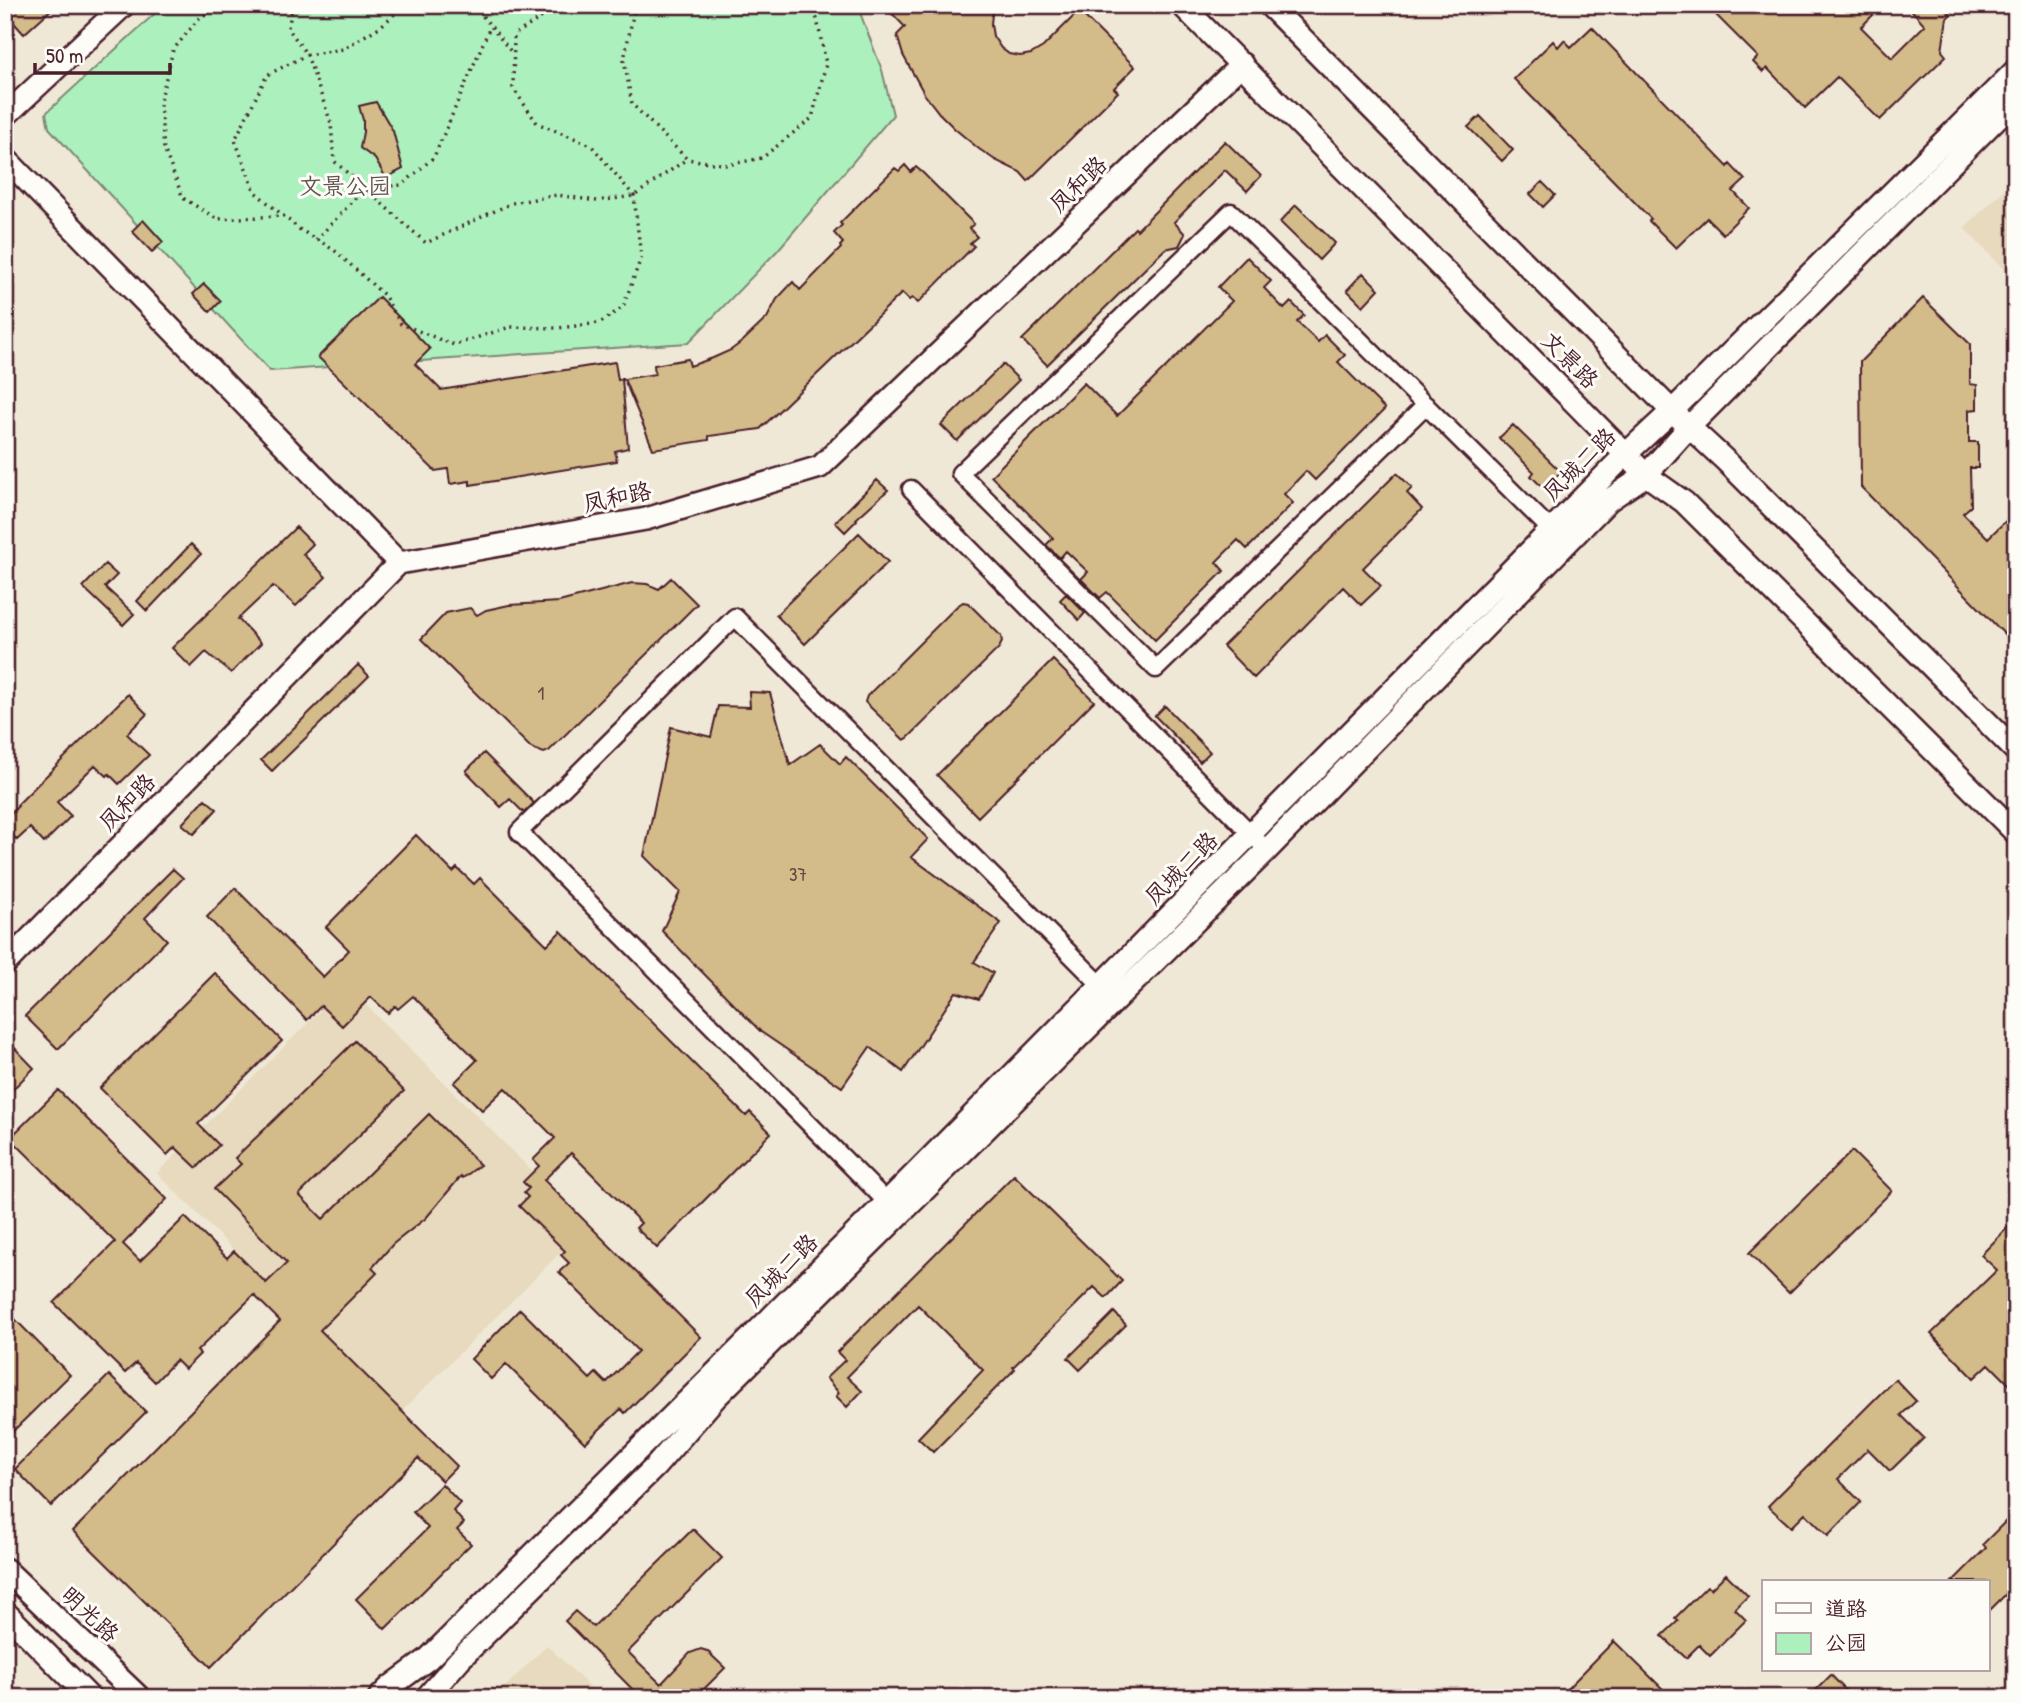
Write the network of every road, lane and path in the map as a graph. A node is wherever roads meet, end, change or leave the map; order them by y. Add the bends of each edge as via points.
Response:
1 (124, 5) edge
2 (232, 5) edge
3 (293, 5) edge
4 (405, 5) edge
5 (474, 5) edge
6 (561, 5) edge
7 (635, 5) edge
8 (810, 5) edge
9 (1182, 5) edge
10 (1269, 5) edge
11 (490, 27) junction
12 (513, 54) junction
13 (307, 55) junction
14 (1242, 64) junction
15 (2016, 70) edge
16 (2016, 99) edge
17 (5, 116) edge
18 (5, 158) edge
19 (687, 159) junction
20 (365, 188) junction
21 (634, 196) junction
22 (283, 216) junction
23 (316, 240) junction
24 (1426, 405) junction
25 (1672, 411) junction
26 (1689, 427) junction
27 (1626, 454) junction
28 (1646, 475) junction
29 (911, 489) dead end
30 (1551, 530) junction
31 (399, 563) junction
32 (2016, 751) edge
33 (1251, 833) junction
34 (2016, 833) edge
35 (1267, 850) junction
36 (5, 964) edge
37 (1101, 985) junction
38 (887, 1202) junction
39 (5, 1569) edge
40 (5, 1612) edge
41 (90, 1698) edge
42 (140, 1698) edge
43 (379, 1698) edge
44 (426, 1698) edge

1 - 17 main road
2 - 22 path via 201,16 173,50 160,102 164,149 183,198 217,219
3 - 13 path via 288,28
4 - 13 path via 343,49
5 - 11 path
6 - 12 path via 514,35
7 - 19 path via 624,60 632,104
8 - 19 path via 826,64 812,118 762,158 727,165
9 - 14 main road, 文景路
10 - 25 main road, 文景路
11 - 12 path
11 - 20 path via 434,158 402,185
12 - 21 path via 513,88 537,123 591,145
13 - 20 path via 331,123 334,161
13 - 22 path via 267,75 235,140 255,192
14 - 27 main road, 文景路
14 - 31 main road, 凤和路 via 820,467 646,519
15 - 25 main road, 凤城二路
16 - 26 main road, 凤城二路
18 - 31 main road
19 - 21 path
20 - 21 path via 426,243 512,203 557,195 597,201
20 - 23 path
21 - 23 path via 641,258 623,307 600,323 510,327 454,345 401,324 384,295 334,250
22 - 23 path
24 - 24 street via 1231,212 960,472 1156,669
24 - 30 street
25 - 26 main road, 文景路
25 - 27 main road, 凤城二路
26 - 28 main road, 凤城二路
26 - 32 main road, 文景路
27 - 28 main road, 文景路
27 - 30 main road, 凤城二路
28 - 34 main road, 文景路 via 1684,502
28 - 35 main road, 凤城二路 via 1609,500
29 - 33 street
30 - 33 main road, 凤城二路
31 - 36 main road, 凤和路
33 - 35 street
33 - 37 main road, 凤城二路
35 - 44 main road, 凤城二路 via 716,1397
37 - 38 main road, 凤城二路
37 - 38 street via 735,617 519,832
38 - 43 main road, 凤城二路 via 428,1659
39 - 42 main road, 明光路
40 - 41 main road

